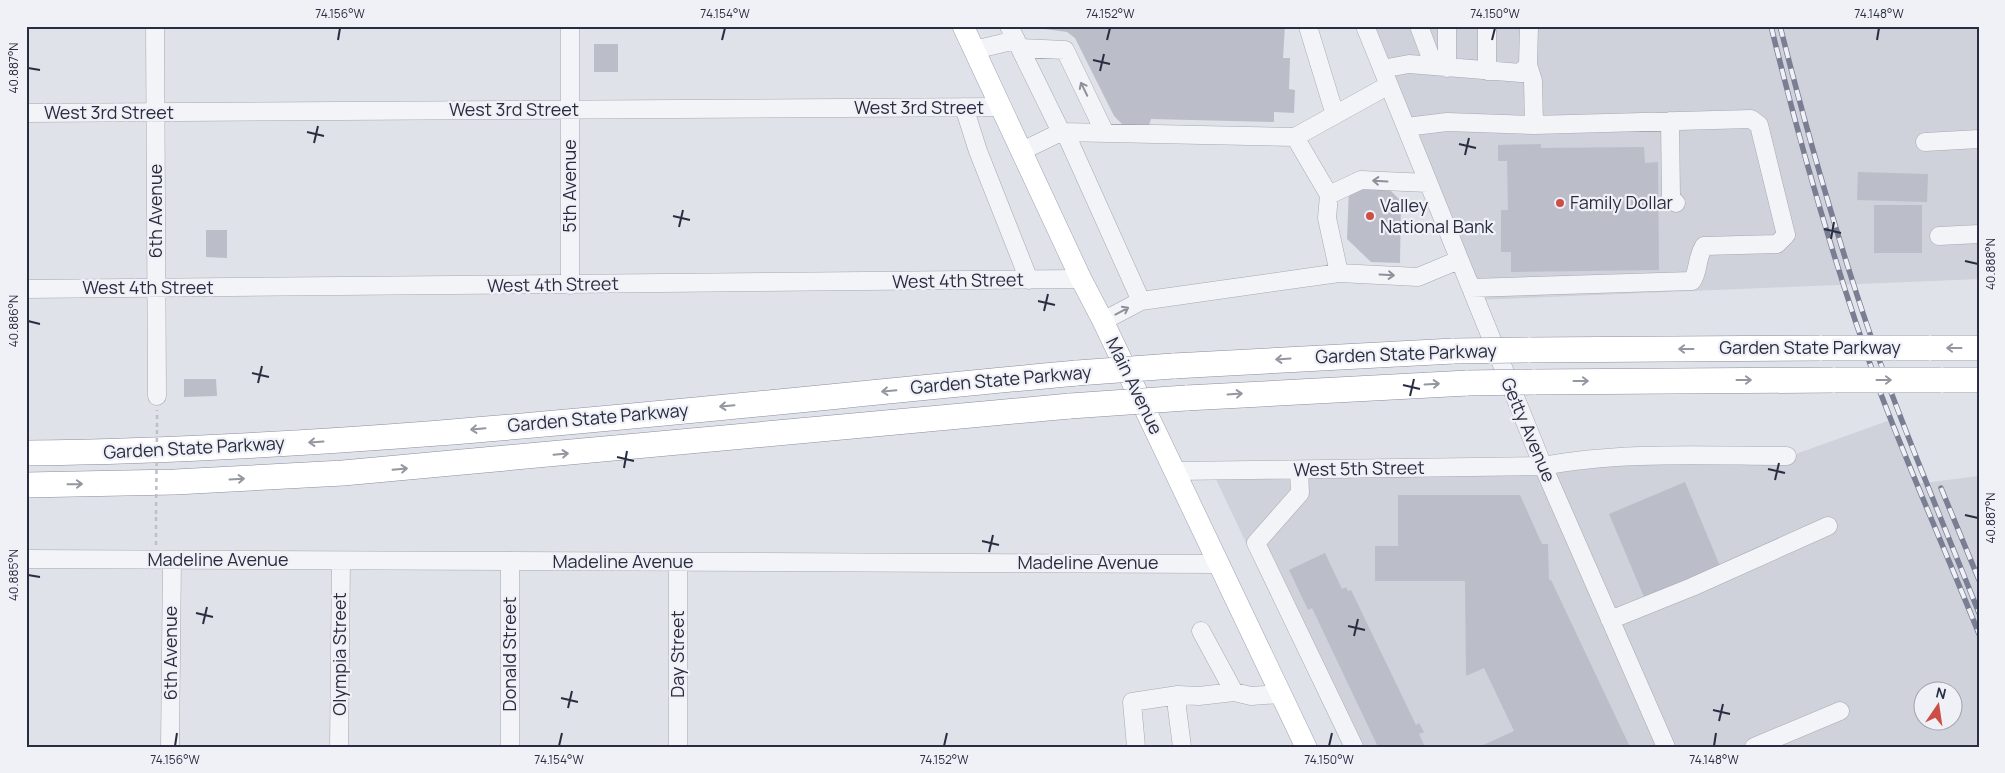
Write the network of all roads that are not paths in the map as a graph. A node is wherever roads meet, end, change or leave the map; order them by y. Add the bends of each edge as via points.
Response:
1 (155, 26) edge
2 (570, 26) edge
3 (962, 26) edge
4 (1365, 26) edge
5 (1419, 26) edge
6 (1447, 26) edge
7 (1487, 26) edge
8 (1529, 26) edge
9 (1309, 30) dead end
10 (1015, 38) edge
11 (974, 50) junction
12 (1528, 65) junction
13 (1441, 67) junction
14 (1382, 69) junction
15 (1487, 71) junction
16 (1389, 85) junction
17 (964, 107) junction
18 (1001, 107) junction
19 (570, 109) junction
20 (26, 113) edge
21 (156, 113) junction
22 (1334, 115) junction
23 (1670, 121) junction
24 (1534, 125) junction
25 (1406, 127) junction
26 (1063, 132) junction
27 (1105, 133) junction
28 (1295, 138) junction
29 (1979, 139) edge
30 (1925, 142) dead end
31 (1022, 151) junction
32 (1428, 183) junction
33 (1329, 195) junction
34 (1676, 204) dead end
35 (1979, 234) edge
36 (1939, 236) dead end
37 (1459, 260) junction
38 (1338, 273) junction
39 (1029, 280) junction
40 (1081, 280) junction
41 (570, 285) junction
42 (156, 288) junction
43 (1471, 288) junction
44 (26, 289) edge
45 (1141, 301) junction
46 (1103, 321) junction
47 (1979, 348) edge
48 (1979, 380) edge
49 (157, 396) dead end
50 (26, 454) edge
51 (1787, 456) dead end
52 (1543, 466) junction
53 (1300, 470) junction
54 (1175, 471) junction
55 (26, 485) edge
56 (1828, 526) dead end
57 (26, 559) edge
58 (164, 560) junction
59 (341, 561) junction
60 (510, 561) junction
61 (678, 562) junction
62 (1219, 564) junction
63 (1610, 620) junction
64 (1201, 631) dead end
65 (1234, 692) junction
66 (1281, 694) junction
67 (1178, 695) junction
68 (1840, 711) dead end
69 (170, 747) edge
70 (339, 747) edge
71 (510, 747) edge
72 (678, 747) edge
73 (1136, 747) edge
74 (1182, 747) edge
75 (1306, 747) edge
76 (1354, 747) edge
77 (1666, 747) edge
78 (1754, 747) edge

1 - 21 street, 6th Avenue
2 - 19 street, 5th Avenue
3 - 11 main road, Main Avenue
4 - 14 street, Getty Avenue
5 - 13 street
6 - 13 street
7 - 15 street
8 - 12 street
9 - 22 street
10 - 11 street
10 - 26 street
27 -> 10 street via 1065,50
11 - 18 main road, Main Avenue
12 - 15 street via 1521,73
12 - 24 street via 1533,82
13 - 14 street via 1409,64
13 - 15 street
14 - 16 street, Getty Avenue
16 - 22 street
16 - 25 street, Getty Avenue
17 - 18 street, West 3rd Street
17 - 19 street, West 3rd Street
17 - 39 street
18 - 31 main road, Main Avenue
19 - 21 street, West 3rd Street
19 - 41 street, 5th Avenue
20 - 21 street, West 3rd Street
21 - 42 street, 6th Avenue
22 - 28 street
23 - 24 street
23 - 34 street via 1671,198
23 - 43 street via 1751,119 1759,125 1786,235 1777,244 1704,246 1698,255 1696,275 1692,281
24 - 25 street via 1447,122
25 - 32 street, Getty Avenue
26 - 27 street
26 - 31 street
26 - 45 street
27 - 28 street
28 - 33 street
29 - 30 street
31 - 40 main road, Main Avenue
32 -> 33 street via 1360,180
32 - 37 street, Getty Avenue
33 - 38 street via 1327,218
35 - 36 street
38 -> 37 street via 1418,277
37 - 43 street, Getty Avenue
38 - 45 street
39 - 40 street, West 4th Street
39 - 41 street, West 4th Street
40 - 46 main road, Main Avenue
41 - 42 street, West 4th Street
42 - 44 street, West 4th Street
42 - 49 street, 6th Avenue
43 - 52 street, Getty Avenue
46 -> 45 street
46 - 54 main road, Main Avenue
47 -> 50 highway, Garden State Parkway, bridge via 1454,351 1172,366 389,438 242,447
55 -> 48 highway, Garden State Parkway, bridge via 175,482 343,473 1186,398 1468,383
51 - 52 street, West 5th Street via 1573,460
52 - 53 street, West 5th Street
52 - 63 street, Getty Avenue
53 - 54 street, West 5th Street
53 - 76 street via 1300,493 1256,543
54 - 62 main road, Main Avenue
56 - 63 street
57 - 58 street, Madeline Avenue
58 - 59 street, Madeline Avenue
58 - 69 street, 6th Avenue
59 - 60 street, Madeline Avenue
59 - 70 street, Olympia Street
60 - 61 street, Madeline Avenue
60 - 71 street, Donald Street
61 - 62 street, Madeline Avenue
61 - 72 street, Day Street
62 - 66 main road, Main Avenue
63 - 77 street, Getty Avenue
64 - 65 street
65 - 66 street via 1251,696
65 - 67 street
66 - 75 main road, Main Avenue
67 - 73 street via 1132,702
67 - 74 street
68 - 78 street

